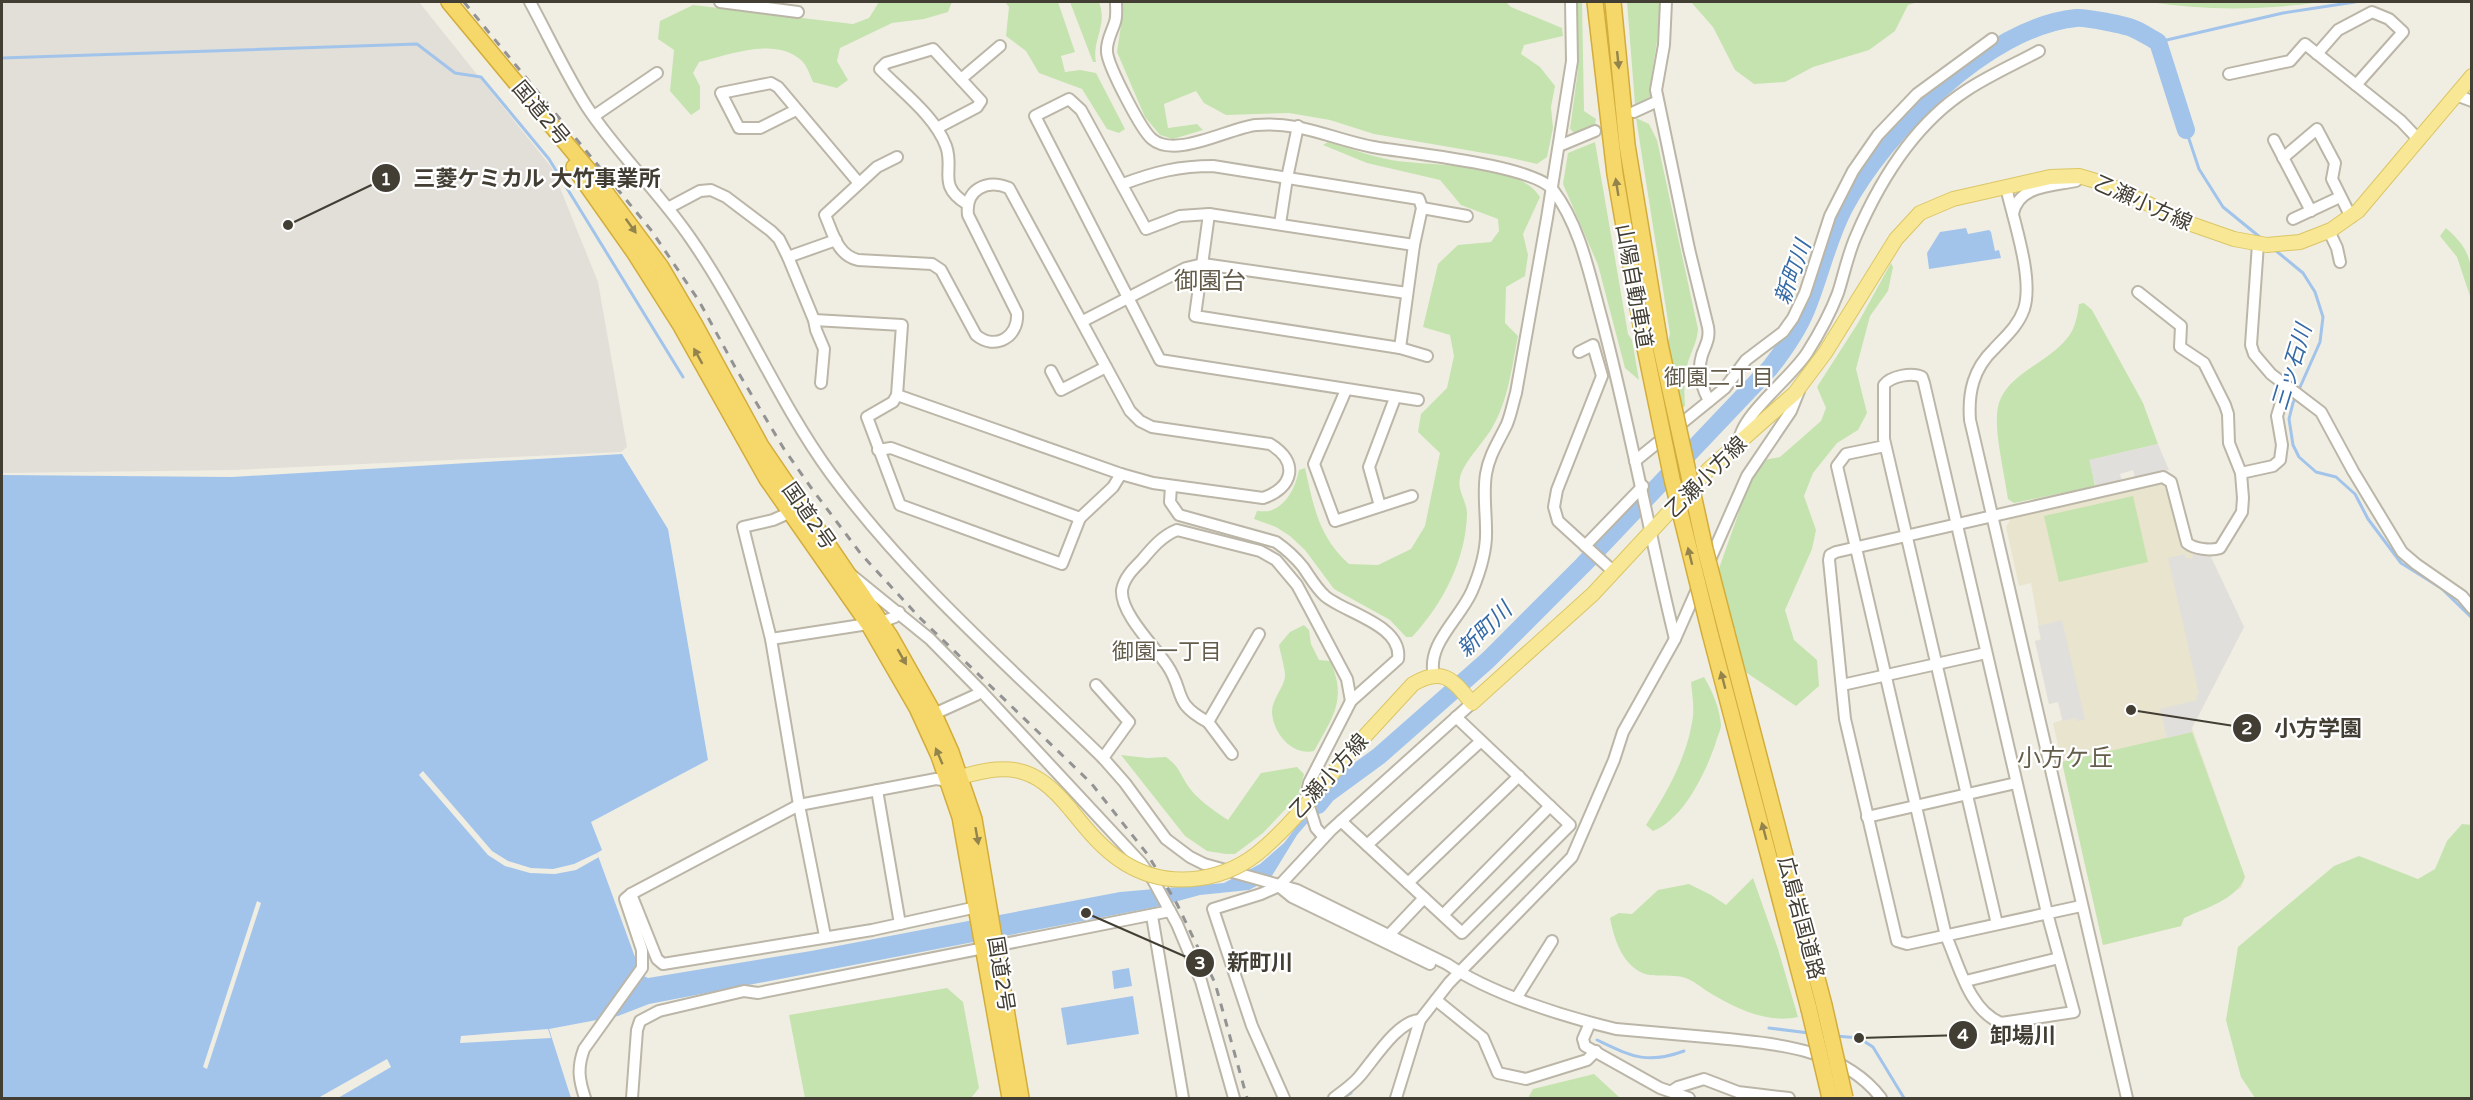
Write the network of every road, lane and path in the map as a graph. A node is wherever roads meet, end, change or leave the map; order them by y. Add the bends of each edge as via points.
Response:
1 (440, 2) edge
2 (449, 2) edge
3 (530, 2) edge
4 (725, 2) edge
5 (1116, 2) edge
6 (1571, 2) edge
7 (1595, 2) edge
8 (1613, 2) edge
9 (1666, 2) edge
10 (798, 12) dead end
11 (1992, 39) dead end
12 (1000, 46) dead end
13 (2039, 51) dead end
14 (2317, 54) junction
15 (657, 73) dead end
16 (2229, 74) dead end
17 (2472, 76) edge
18 (961, 79) junction
19 (2356, 85) junction
20 (2456, 95) junction
21 (1658, 101) junction
22 (2472, 101) edge
23 (796, 110) junction
24 (1634, 112) dead end
25 (594, 116) junction
26 (1299, 126) junction
27 (937, 128) junction
28 (1595, 131) dead end
29 (2274, 140) dead end
30 (2419, 140) junction
31 (1559, 146) junction
32 (897, 157) dead end
33 (2283, 158) junction
34 (1287, 178) junction
35 (858, 182) junction
36 (1123, 184) junction
37 (2106, 184) junction
38 (1551, 187) junction
39 (2006, 187) junction
40 (2340, 196) junction
41 (967, 204) junction
42 (668, 208) junction
43 (1422, 208) junction
44 (2311, 210) junction
45 (1209, 214) junction
46 (1467, 216) dead end
47 (2350, 218) junction
48 (2293, 219) dead end
49 (2013, 220) junction
50 (1280, 224) junction
51 (2329, 231) junction
52 (836, 240) junction
53 (2258, 244) junction
54 (1414, 245) junction
55 (788, 257) junction
56 (2340, 262) dead end
57 (1203, 264) junction
58 (2138, 292) dead end
59 (1407, 293) junction
60 (1127, 297) junction
61 (814, 320) junction
62 (1083, 321) junction
63 (1652, 346) junction
64 (1400, 348) junction
65 (1579, 352) dead end
66 (1427, 356) dead end
67 (1106, 367) junction
68 (1050, 371) dead end
69 (821, 383) dead end
70 (1801, 386) junction
71 (2288, 387) junction
72 (1346, 390) junction
73 (897, 395) junction
74 (1395, 398) junction
75 (1418, 400) dead end
76 (1709, 401) junction
77 (1739, 442) junction
78 (1885, 446) junction
79 (879, 450) junction
80 (1635, 461) junction
81 (2241, 473) junction
82 (1121, 474) junction
83 (1171, 486) junction
84 (1643, 487) junction
85 (1412, 496) dead end
86 (1380, 506) junction
87 (791, 512) junction
88 (1991, 516) junction
89 (1080, 518) junction
90 (1957, 524) junction
91 (1650, 527) junction
92 (1906, 536) junction
93 (1586, 547) junction
94 (1856, 547) junction
95 (1611, 570) junction
96 (848, 572) junction
97 (2472, 608) edge
98 (899, 612) junction
99 (875, 623) junction
100 (1259, 634) dead end
101 (771, 639) junction
102 (1675, 639) junction
103 (1986, 653) junction
104 (1936, 664) junction
105 (1886, 675) junction
106 (1434, 676) junction
107 (1096, 685) dead end
108 (1842, 685) junction
109 (981, 691) junction
110 (1470, 700) junction
111 (1351, 701) junction
112 (934, 714) junction
113 (1456, 717) junction
114 (1208, 722) junction
115 (1744, 735) junction
116 (1482, 741) junction
117 (1232, 754) dead end
118 (1102, 758) junction
119 (1519, 776) junction
120 (955, 779) junction
121 (2016, 783) junction
122 (877, 790) junction
123 (1967, 794) junction
124 (800, 805) junction
125 (1916, 805) junction
126 (1550, 806) junction
127 (1867, 816) junction
128 (1341, 821) junction
129 (1322, 835) junction
130 (1367, 845) junction
131 (1408, 883) junction
132 (1274, 884) junction
133 (631, 894) junction
134 (1424, 898) junction
135 (2081, 906) junction
136 (1169, 908) junction
137 (982, 911) junction
138 (2047, 913) junction
139 (1443, 915) junction
140 (1152, 916) junction
141 (900, 924) junction
142 (1997, 924) junction
143 (1389, 935) junction
144 (825, 936) junction
145 (1946, 936) junction
146 (1552, 941) dead end
147 (990, 945) junction
148 (2059, 958) junction
149 (1460, 973) junction
150 (1966, 981) junction
151 (1517, 997) junction
152 (1436, 1000) junction
153 (1816, 1007) junction
154 (1420, 1020) junction
155 (1590, 1023) junction
156 (1596, 1051) junction
157 (1672, 1091) junction
158 (585, 1098) edge
159 (632, 1098) edge
160 (1010, 1098) edge
161 (1022, 1098) edge
162 (1183, 1098) edge
163 (1234, 1098) edge
164 (1284, 1098) edge
165 (1334, 1098) edge
166 (1396, 1098) edge
167 (1689, 1098) edge
168 (1789, 1098) edge
169 (1830, 1098) edge
170 (1845, 1098) edge
171 (1881, 1098) edge
172 (2127, 1098) edge

87 -> 1 highway, 国道2号 via 767,479 681,326 634,252 546,131
2 -> 96 highway, 国道2号 via 595,178 661,267 761,446
3 - 25 street
4 - 10 street
5 - 26 street via 1116,20 1106,50 1151,139 1164,146 1255,125
6 - 31 street via 1572,62
63 -> 7 highway, 山陽自動車道 via 1616,174
8 -> 63 highway, 山陽自動車道
9 - 21 street
11 - 76 street via 1917,94 1878,135 1853,171 1830,216 1793,318 1777,338 1746,360 1725,388
12 - 18 street
13 - 77 street via 1966,91 1939,112 1895,162 1856,236 1837,295 1819,333 1794,371 1745,423
14 - 16 street via 2305,44 2290,61
14 - 19 street
14 - 19 street via 2338,30 2372,12 2389,19 2403,32
15 - 25 street
17 - 20 main road, 乙瀬小方線
18 - 27 street via 981,101 977,107
18 - 27 street via 933,49 886,63 880,69
19 - 30 street
20 - 22 street
20 - 30 main road, 乙瀬小方線
21 - 24 street
21 - 76 street via 1710,336 1700,373
23 - 23 street via 771,82 721,93 739,128 760,128
23 - 35 street
25 - 42 street
26 - 34 street
26 - 38 street via 1370,146 1472,161 1524,174
27 - 41 street via 947,149 947,181
28 - 31 street
29 - 33 street
30 - 47 main road, 乙瀬小方線
31 - 38 street
32 - 35 street
33 - 40 street via 2317,129 2335,163 2332,179
33 - 44 street
34 - 36 street via 1213,166 1184,166
34 - 43 street via 1419,199
34 - 50 street
35 - 52 street via 825,215
36 - 45 street via 1146,229 1180,216
36 - 60 street via 1081,110 1070,99 1035,116
37 - 39 main road, 乙瀬小方線 via 2064,176
37 - 49 street via 2087,180 2032,190 2019,198
37 - 53 main road, 乙瀬小方線 via 2197,227
38 - 80 street via 1576,231 1589,272
38 - 106 street via 1516,393 1486,474 1482,565 1471,593 1434,652
39 - 49 street
39 - 70 main road, 乙瀬小方線 via 1942,202 1911,221
40 - 44 street
40 - 47 street
41 - 52 street via 968,215 1017,313 1012,334 1001,342 992,343 976,335 941,270 932,264 848,258
41 - 62 street via 970,196 988,184 1009,188
42 - 55 street via 700,191 711,190 771,231
42 - 118 street via 729,300 794,417 868,523 941,603
43 - 46 street
43 - 54 street
44 - 48 street
45 - 50 street
45 - 57 street
47 - 51 main road, 乙瀬小方線
49 - 88 street via 2027,282 2024,308 2012,331 1979,368 1969,405
50 - 54 street
51 - 53 main road, 乙瀬小方線 via 2300,242
51 - 56 street
52 - 55 street
53 - 71 street via 2251,345 2262,365
54 - 59 street
55 - 61 street
57 - 59 street
57 - 60 street via 1186,268
57 - 64 street via 1196,316
58 - 81 street via 2181,326 2180,347 2206,366 2227,409 2229,443
59 - 64 street
60 - 62 street
60 - 72 street via 1160,360
61 - 69 street via 824,349
61 - 73 street via 902,325
62 - 67 street
115 -> 63 highway, 山陽自動車道, bridge via 1690,554
63 - 115 highway, 山陽自動車道, bridge via 1744,698
64 - 66 street
65 - 93 street via 1593,345 1602,376 1557,490 1554,507 1558,521
67 - 68 street via 1061,390
67 - 83 street via 1130,411 1140,421 1152,427 1270,444 1287,460 1290,471 1287,483 1263,498
70 - 77 main road, 乙瀬小方線
70 - 102 street via 1791,411 1746,476
71 - 81 street via 2277,416 2282,444 2280,460 2273,466
71 - 97 street via 2321,411 2403,552 2462,596
72 - 74 street
72 - 86 street via 1314,464 1335,521
73 - 79 street via 893,402 867,417
73 - 82 street
74 - 75 street
74 - 86 street via 1369,466
76 - 80 street
77 - 91 main road, 乙瀬小方線
78 - 90 street via 1884,385 1891,379 1919,375
78 - 92 street
78 - 94 street via 1846,454 1837,464
79 - 89 street via 891,448
79 - 89 street via 900,505 1062,564
80 - 84 street
81 - 88 street via 2242,512 2217,550 2187,543 2171,482 2166,477
82 - 83 street
82 - 89 street via 1113,487
83 - 111 street via 1170,502 1179,515 1276,542 1324,595 1390,636 1399,651 1398,659
84 - 91 street
84 - 93 street
85 - 86 street
87 - 99 highway, 国道2号
87 - 101 street via 743,527
88 - 90 street
88 - 135 street
90 - 92 street
90 - 103 street
91 - 95 main road, 乙瀬小方線
91 - 102 street
92 - 94 street
92 - 104 street
93 - 95 street
94 - 105 street
94 - 108 street via 1834,552 1829,559
95 - 110 main road, 乙瀬小方線 via 1583,603
96 - 98 street
96 - 99 highway, 国道2号
98 - 99 street
98 - 109 street
99 - 101 street
99 -> 112 highway, 国道2号
120 -> 99 highway, 国道2号
100 - 114 street
101 - 124 street
102 - 149 street via 1623,732 1572,857
103 - 104 street
103 - 121 street
104 - 105 street
104 - 123 street
105 - 108 street
105 - 125 street
106 - 110 main road via 1450,679
106 - 120 main road, 乙瀬小方線, bridge via 1413,684 1266,846 1245,862 1215,876 1173,879 1126,865 1089,833 1048,784 1026,772 1007,770
107 - 118 street via 1130,722
108 - 127 street via 1845,719
109 - 112 street
109 - 136 street via 1115,834 1153,880
110 - 113 street
111 - 114 street via 1347,679 1311,611 1297,585 1276,560 1260,551 1177,530 1167,534 1128,575 1122,598 1153,650 1167,665 1184,705
111 - 129 street via 1309,783 1306,797
112 - 120 highway, 国道2号
113 - 116 street
113 - 128 street
114 - 117 street
115 - 153 highway, 広島岩国道路
116 - 119 street
116 - 130 street
118 - 132 street via 1166,839 1204,864
119 - 126 street
119 - 131 street
120 - 122 street
120 - 137 highway, 国道2号 via 974,819
121 - 123 street
121 - 138 street
122 - 124 street
122 - 141 street
123 - 125 street
123 - 142 street
124 - 133 street
124 - 144 street
125 - 127 street
125 - 145 street
126 - 139 street
126 - 139 street via 1570,825 1462,933
127 - 145 street via 1896,940 1907,944
128 - 129 street
128 - 130 street
129 - 132 street
130 - 131 street
131 - 134 street
132 - 143 street via 1298,890
132 - 149 street via 1292,897 1433,965
132 - 164 street via 1261,894 1213,909 1252,1026
133 - 144 street via 657,959 663,964
133 - 158 street via 625,906 643,956 642,968 584,1049 578,1064
134 - 139 street
134 - 143 street
135 - 138 street
135 - 172 street
136 - 140 street
136 - 163 street via 1208,1000
137 - 141 street
137 - 147 highway, 国道2号
138 - 142 street
138 - 148 street
140 - 147 street
140 - 162 street
141 - 144 street
142 - 145 street
143 - 149 street
145 - 150 street
146 - 151 street
147 - 159 street via 659,1011 640,1021 637,1030
147 - 160 highway, 国道2号
147 - 161 highway, 国道2号
148 - 150 street
148 - 150 street via 2074,1012 2001,1023 1976,1003 1968,993
149 - 151 street
149 - 152 street
151 - 155 street
152 - 154 street
152 - 156 street via 1483,1038 1498,1073 1503,1076 1526,1079 1587,1060
153 - 169 highway, 広島岩国道路, bridge
153 - 170 highway, 広島岩国道路, bridge
154 - 165 street via 1401,1027 1358,1079
154 - 166 street
155 - 156 street via 1583,1039 1585,1046
155 - 171 street via 1616,1029 1781,1044 1842,1066 1858,1075
156 - 157 street
157 - 167 street
157 - 168 street via 1704,1078 1738,1092

